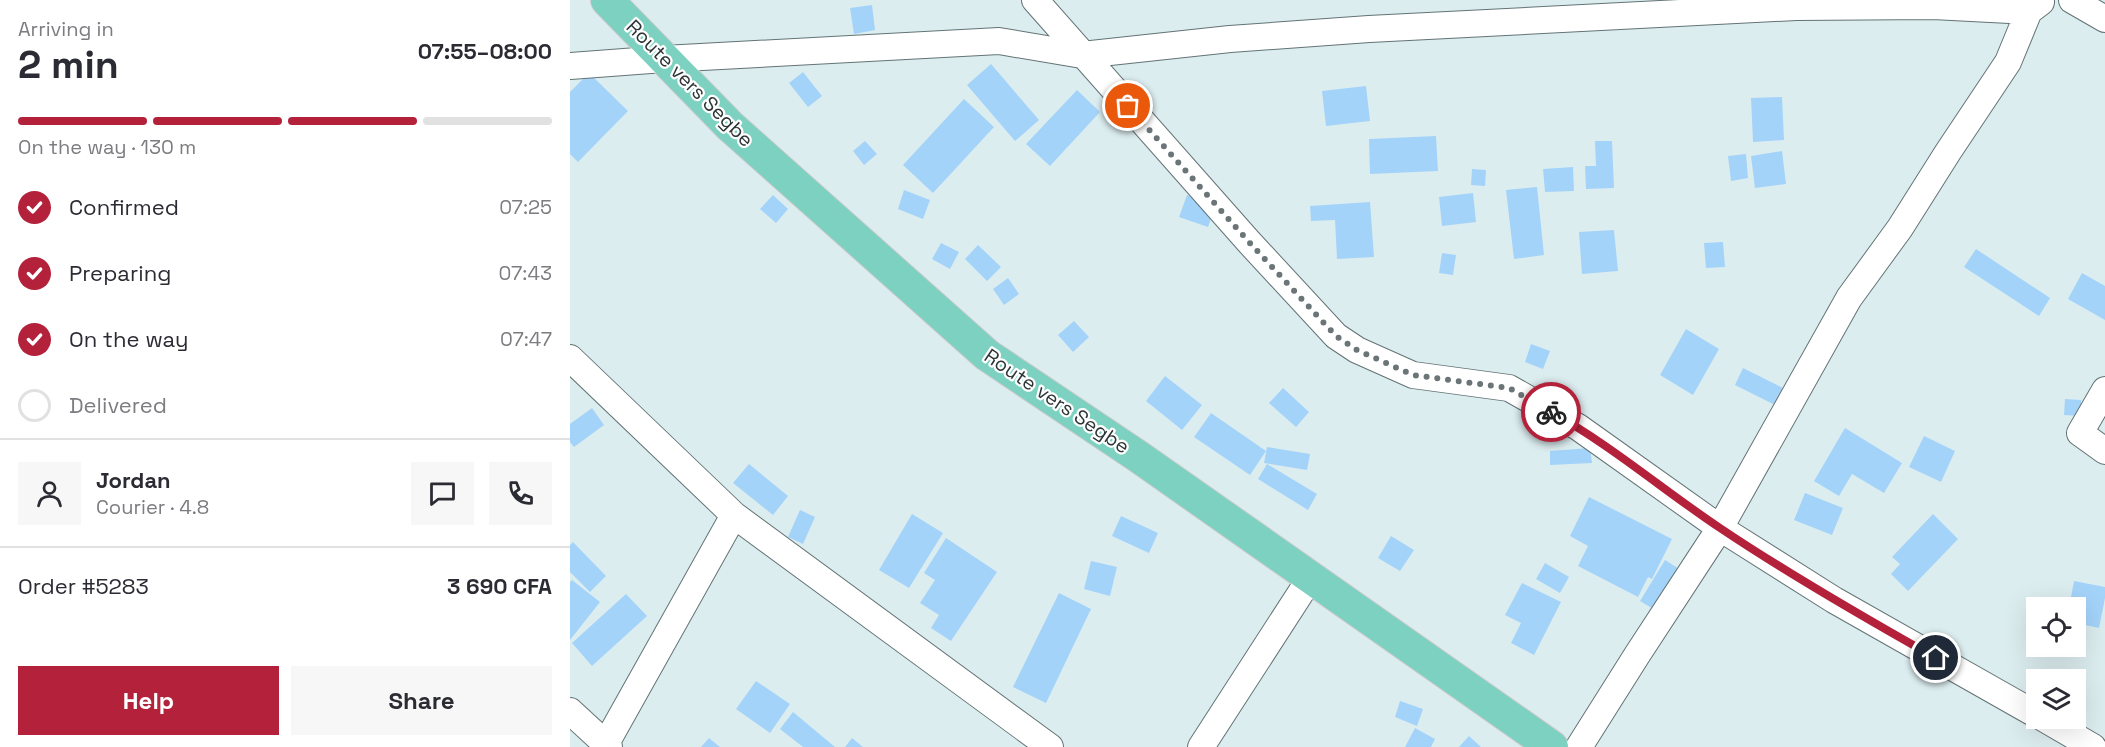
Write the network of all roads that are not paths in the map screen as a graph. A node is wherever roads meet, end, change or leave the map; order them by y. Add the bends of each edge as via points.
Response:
1 (607, 0) edge
2 (1035, 0) edge
3 (2072, 0) edge
4 (1933, 3) edge
5 (2036, 5) edge
6 (2105, 19) edge
7 (1082, 55) junction
8 (664, 59) junction
9 (570, 66) edge
10 (570, 358) edge
11 (2105, 390) edge
12 (2105, 451) edge
13 (734, 515) junction
14 (1720, 528) junction
15 (1311, 577) junction
16 (2026, 709) edge
17 (570, 711) edge
18 (2062, 729) edge
19 (606, 746) edge
20 (1050, 747) edge
21 (1201, 747) edge
22 (1552, 747) edge
23 (1579, 747) edge
24 (2093, 747) edge

1 - 8 main road, Route vers Segbe
2 - 7 street
3 - 6 street
4 - 5 street
4 - 7 street via 1370,29
5 - 14 street via 2008,62 1900,228 1849,298
7 - 8 street via 999,41
7 - 14 street via 1336,336 1357,350 1413,375 1509,388 1578,427
8 - 9 street
8 - 15 main road, Route vers Segbe via 730,126 987,355
10 - 13 street
11 - 12 street via 2080,434
13 - 19 street
13 - 20 street
14 - 16 street via 1834,600
14 - 23 street
15 - 21 street
15 - 22 main road, Route vers Segbe
17 - 19 street
18 - 24 street

